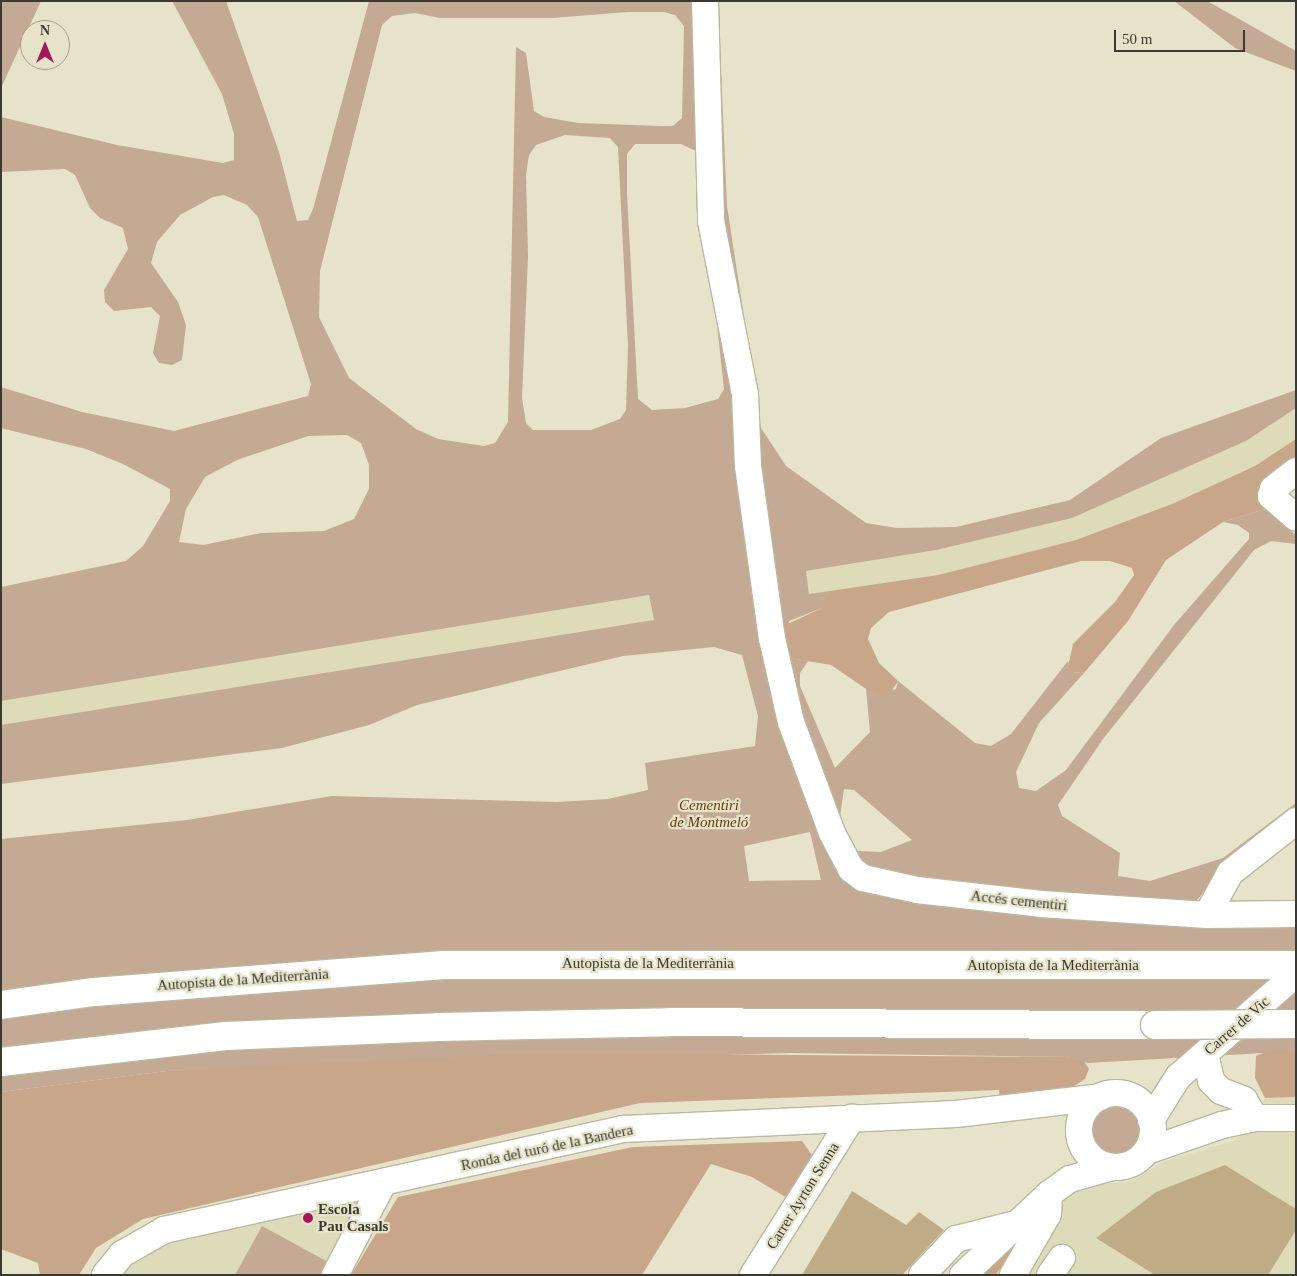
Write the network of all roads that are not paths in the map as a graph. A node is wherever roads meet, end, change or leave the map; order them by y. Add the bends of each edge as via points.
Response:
1 (705, 1) edge
2 (1296, 471) edge
3 (1296, 518) edge
4 (1296, 821) edge
5 (1296, 914) edge
6 (1208, 916) junction
7 (1296, 965) edge
8 (1296, 974) edge
9 (1, 1005) edge
10 (1296, 1024) edge
11 (1205, 1054) junction
12 (1, 1062) edge
13 (1178, 1078) junction
14 (1126, 1095) junction
15 (1100, 1097) junction
16 (1042, 1107) junction
17 (852, 1118) junction
18 (1255, 1118) junction
19 (1296, 1118) edge
20 (1152, 1122) junction
21 (1203, 1130) junction
22 (1080, 1137) junction
23 (1147, 1151) junction
24 (1112, 1167) junction
25 (1070, 1179) junction
26 (383, 1183) junction
27 (1049, 1194) junction
28 (1012, 1225) junction
29 (106, 1275) edge
30 (335, 1275) edge
31 (753, 1275) edge
32 (922, 1275) edge
33 (963, 1275) edge
34 (1013, 1275) edge

1 - 6 street, Accés cementiri via 711,220 745,394 754,508 772,638 791,722 851,868 863,878 917,890
2 - 3 street via 1273,489 1271,496
4 - 6 street via 1230,874
5 - 6 street, Accés cementiri
7 - 9 highway, Autopista de la Mediterrània via 444,965 94,992
8 - 11 street, Carrer de Vic
10 - 12 highway, bridge via 670,1022 419,1027 226,1036
11 - 13 street, Carrer de Vic
11 - 18 street via 1211,1081 1221,1091 1244,1100
13 - 14 street, Carrer de Vic
13 - 20 street, Carrer de Vic
14 - 15 street
14 - 20 street via 1142,1104
15 - 16 street, Ronda del turó de la Bandera
15 - 22 street via 1083,1114
16 - 17 street, Ronda del turó de la Bandera
16 - 22 street, Ronda del turó de la Bandera via 1060,1114
17 - 26 street, Ronda del turó de la Bandera via 623,1129
17 - 31 street, Carrer Ayrton Senna
18 - 19 street
18 - 21 street
20 - 21 street via 1180,1131
20 - 23 street
21 - 23 street
22 - 24 street via 1091,1158
22 - 25 street
23 - 24 street via 1132,1164
24 - 25 street
25 - 27 street
26 - 29 street, Ronda del turó de la Bandera via 164,1230 122,1254
26 - 30 street
27 - 28 street
27 - 34 street via 1048,1214
28 - 32 street via 956,1239
28 - 33 street

